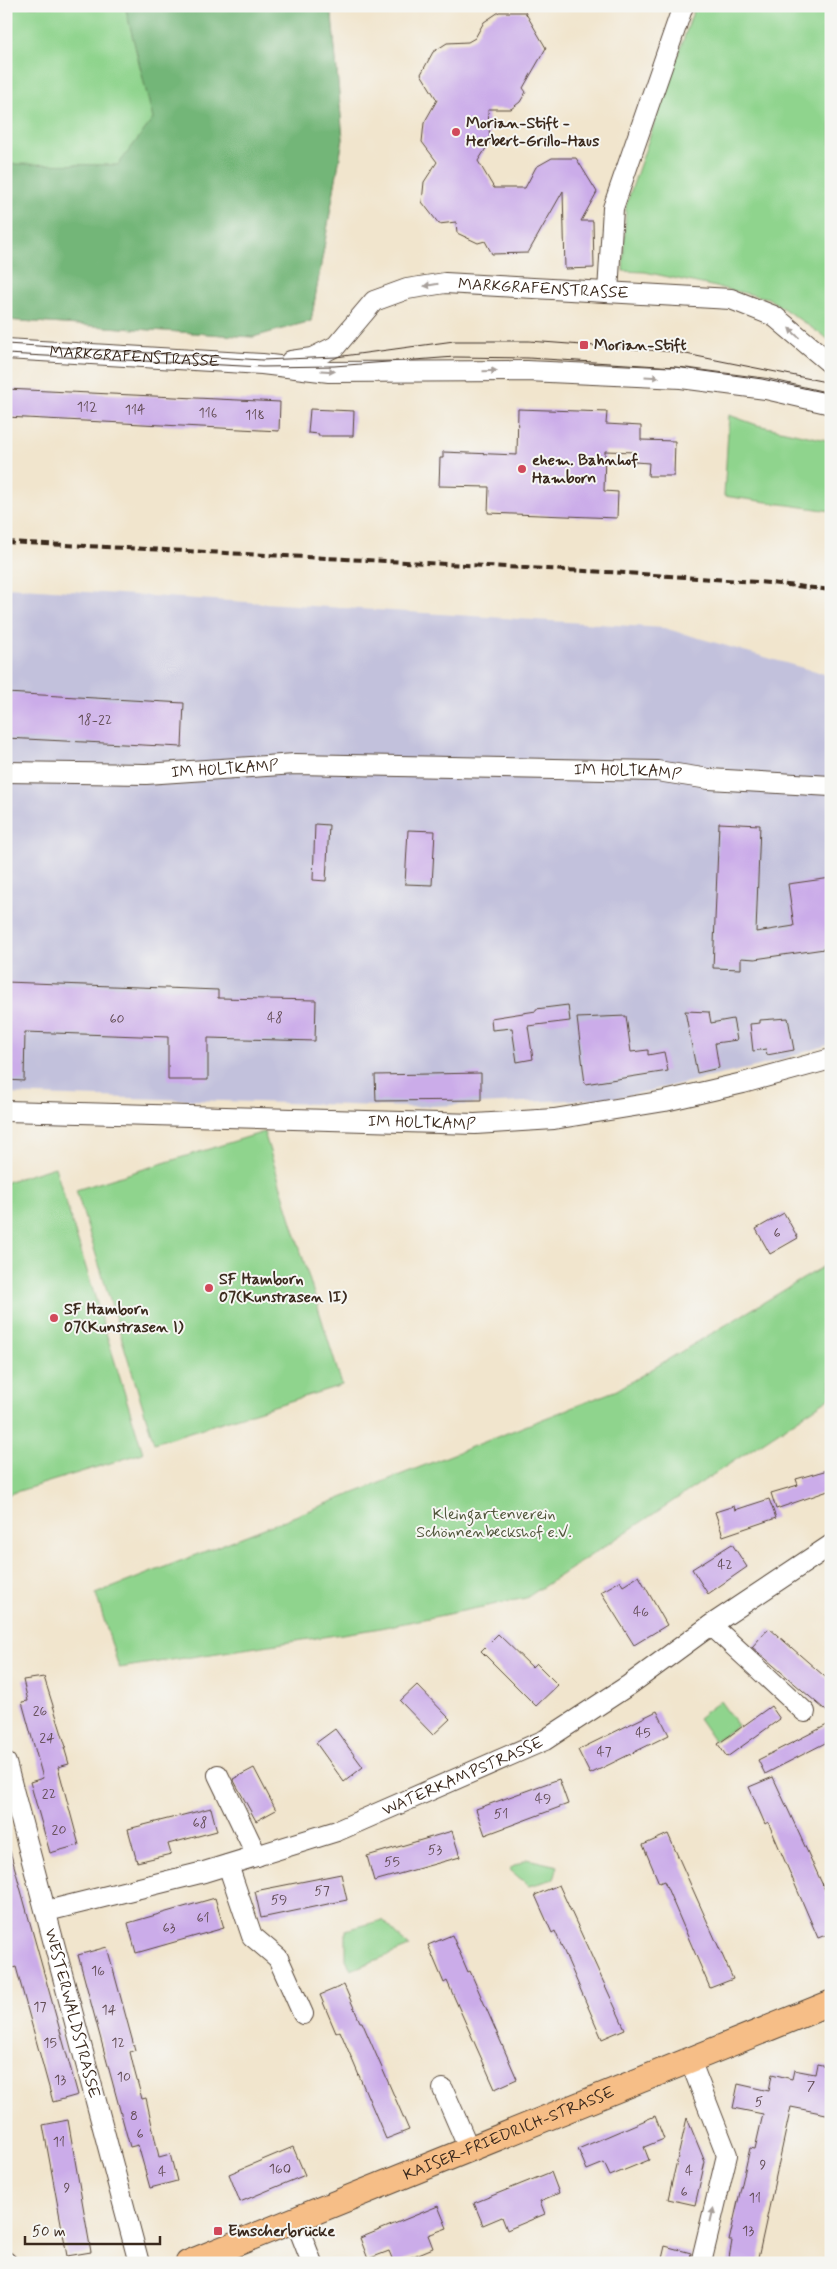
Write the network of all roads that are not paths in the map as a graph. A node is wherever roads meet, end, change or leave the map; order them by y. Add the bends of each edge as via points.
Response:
1 (683, 6) edge
2 (608, 292) junction
3 (6, 349) edge
4 (262, 364) junction
5 (831, 364) edge
6 (831, 404) edge
7 (6, 772) edge
8 (831, 786) edge
9 (831, 1059) edge
10 (6, 1111) edge
11 (831, 1545) edge
12 (711, 1625) junction
13 (806, 1712) dead end
14 (6, 1763) edge
15 (218, 1775) dead end
16 (257, 1856) junction
17 (228, 1865) junction
18 (47, 1911) junction
19 (831, 2003) edge
20 (303, 2014) dead end
21 (690, 2060) junction
22 (443, 2089) dead end
23 (469, 2149) junction
24 (295, 2220) junction
25 (139, 2263) edge
26 (188, 2263) edge
27 (312, 2263) edge
28 (701, 2263) edge

1 - 2 street via 613,208
2 -> 4 street, MARKGRAFENSTRASSE via 445,283 407,289 374,300 336,346 312,358
5 -> 2 street, MARKGRAFENSTRASSE via 774,316 745,304 731,300
3 - 4 street, MARKGRAFENSTRASSE
4 -> 6 street, MARKGRAFENSTRASSE via 329,372 527,371 681,378 766,389
7 - 8 street, IM HOLTKAMP via 146,774 295,764 657,771 709,779
9 - 10 street, IM HOLTKAMP via 665,1101 554,1119 475,1124
11 - 12 street, WATERKAMPSTRASSE
12 - 13 street
12 - 16 street, WATERKAMPSTRASSE via 629,1685 545,1740 337,1831
14 - 18 street, WESTERWALDSTRASSE
15 - 16 street
16 - 17 street, WATERKAMPSTRASSE
17 - 18 street, WATERKAMPSTRASSE
17 - 20 street via 252,1936 278,1958
18 - 25 street, WESTERWALDSTRASSE
19 - 21 main road, KAISER-FRIEDRICH-STRASSE
21 - 23 main road, KAISER-FRIEDRICH-STRASSE
28 -> 21 street via 727,2155
22 - 23 street
23 - 24 main road, KAISER-FRIEDRICH-STRASSE
24 - 26 main road, KAISER-FRIEDRICH-STRASSE
24 - 27 street

